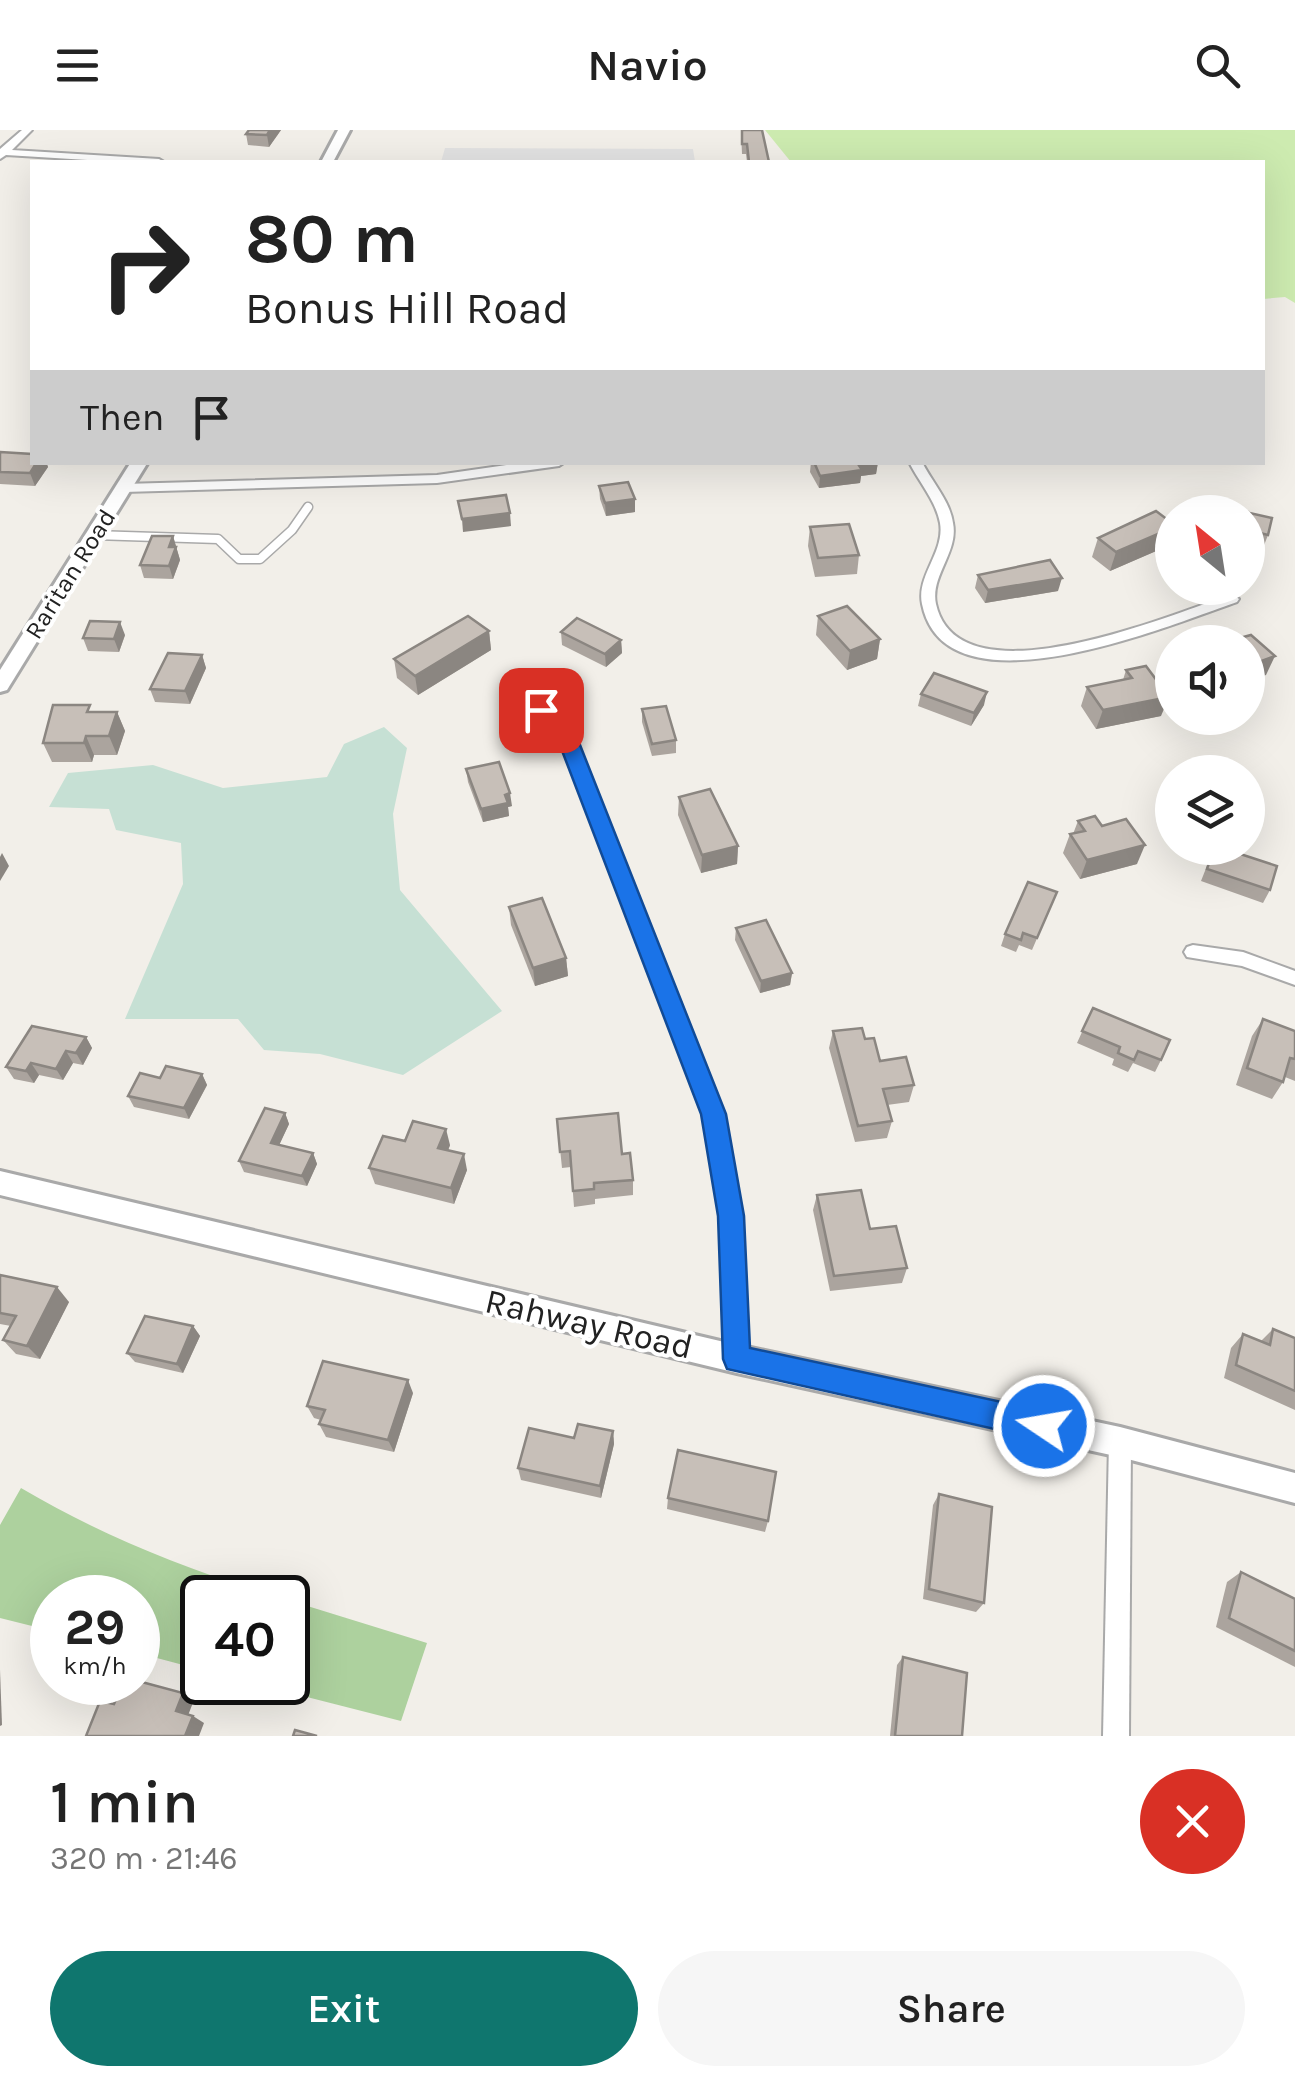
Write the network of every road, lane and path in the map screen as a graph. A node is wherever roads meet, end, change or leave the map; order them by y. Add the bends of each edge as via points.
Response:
1 (27, 130) edge
2 (344, 130) edge
3 (1, 154) edge
4 (120, 160) edge
5 (328, 160) edge
6 (138, 465) edge
7 (539, 465) edge
8 (917, 465) edge
9 (124, 488) junction
10 (308, 507) dead end
11 (94, 535) junction
12 (1211, 605) edge
13 (0, 685) edge
14 (541, 710) dead end
15 (1192, 952) dead end
16 (1295, 978) edge
17 (0, 1183) edge
18 (737, 1359) junction
19 (1120, 1442) junction
20 (1295, 1488) edge
21 (1116, 1736) edge

1 - 3 street
2 - 5 street
3 - 4 street
6 - 9 street, Raritan Road
7 - 9 street via 437,480
8 - 12 street via 947,524 930,610 943,633 972,652 1029,658
9 - 11 street, Raritan Road
10 - 11 lane via 260,559 239,558 218,539
11 - 13 street, Raritan Road
14 - 18 street via 570,745 713,1114 731,1216
15 - 16 street via 1243,959
17 - 18 street, Rahway Road
18 - 19 street, Rahway Road
19 - 20 street, Rahway Road
19 - 21 street

